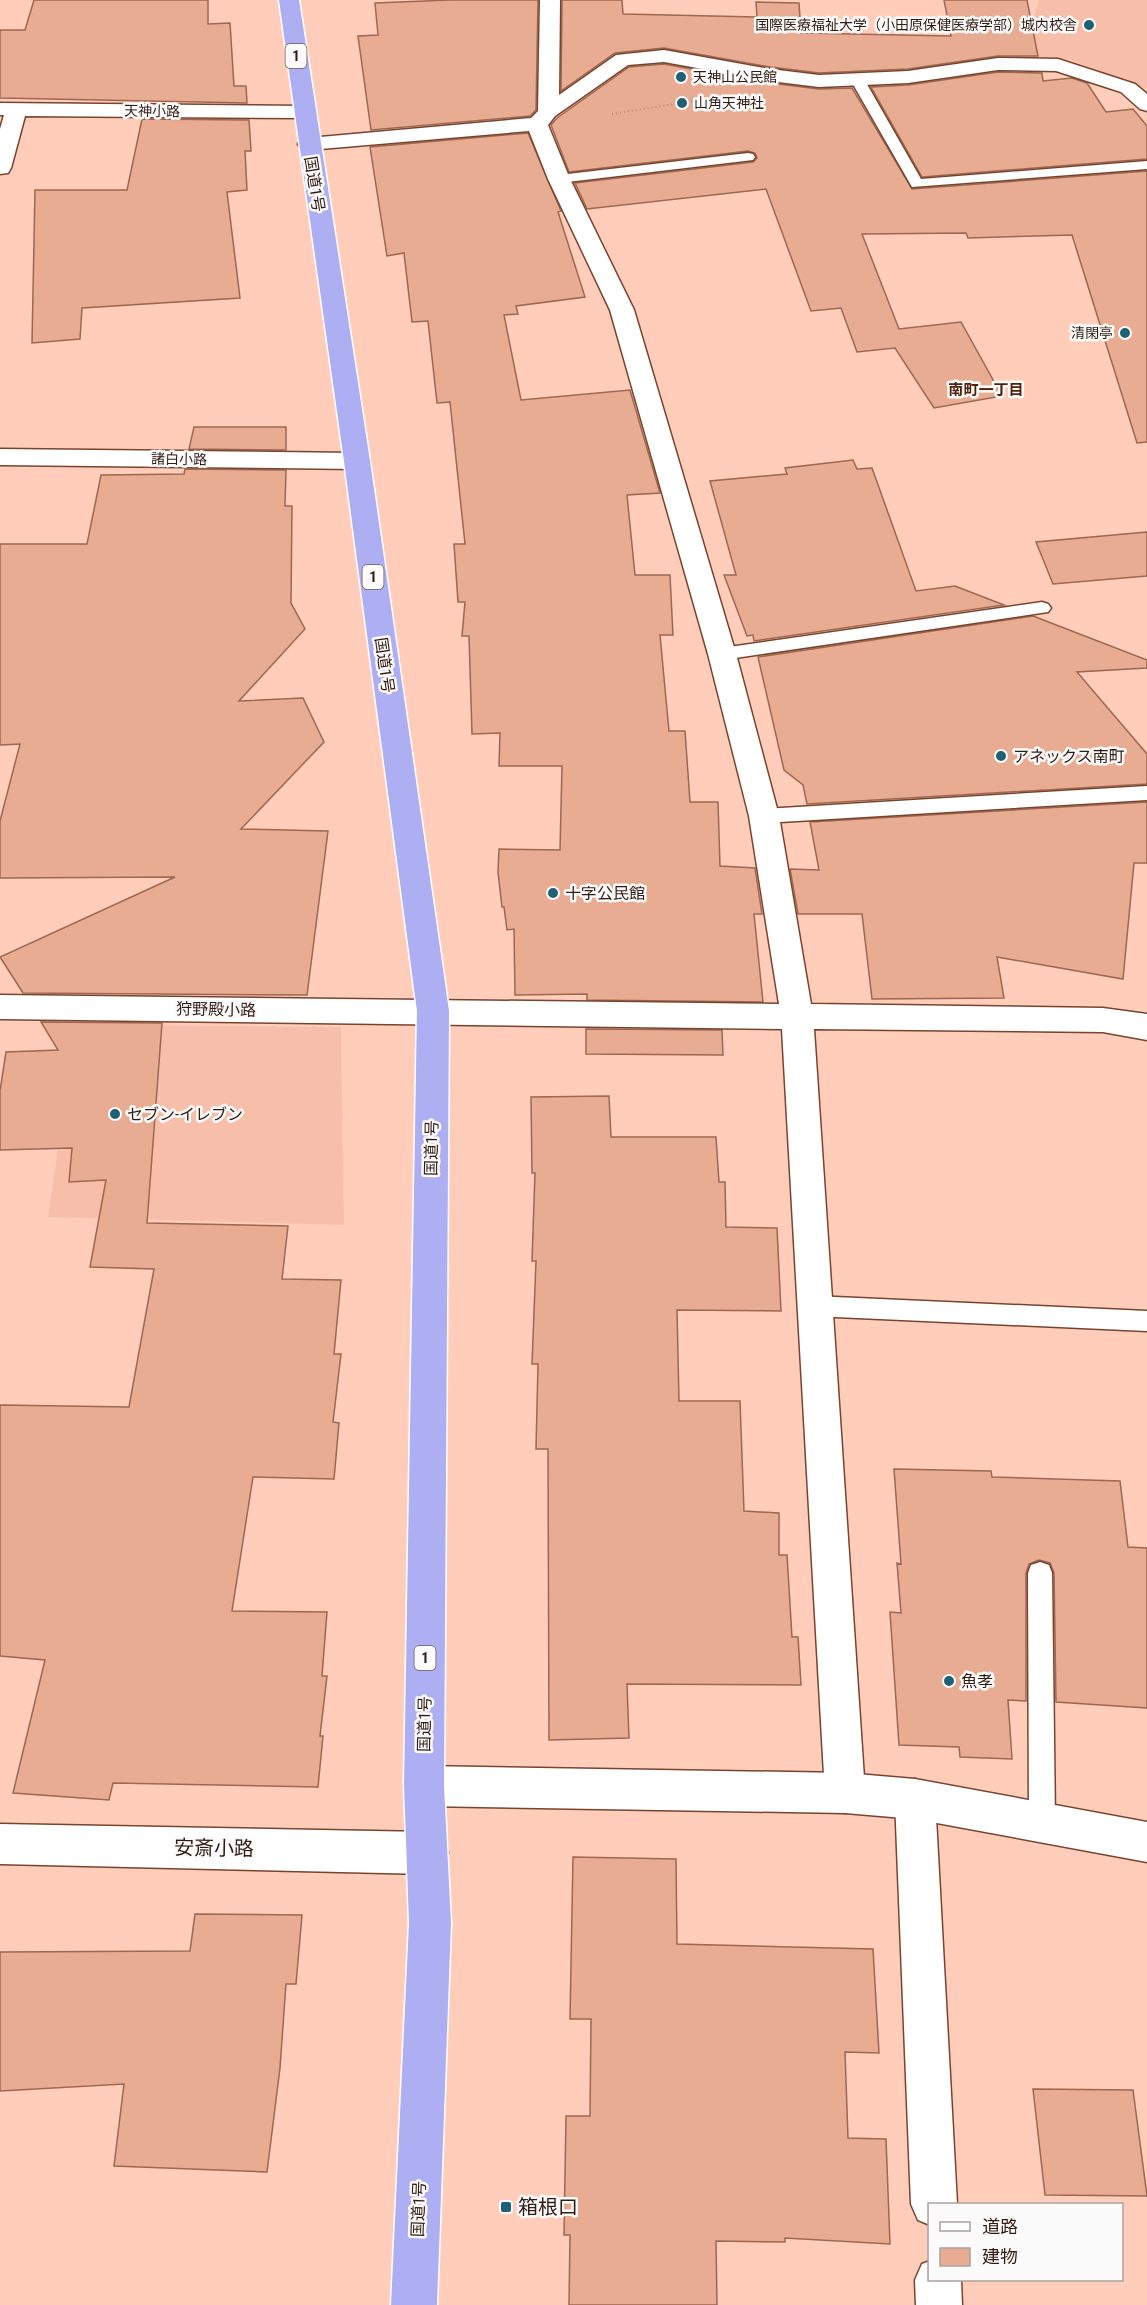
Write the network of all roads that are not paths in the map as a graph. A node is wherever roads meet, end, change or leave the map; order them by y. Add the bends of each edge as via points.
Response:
1 (289, 0) edge
2 (550, 0) edge
3 (857, 79) junction
4 (1147, 105) edge
5 (8, 109) edge
6 (304, 112) junction
7 (542, 118) junction
8 (309, 144) junction
9 (748, 157) dead end
10 (1147, 165) edge
11 (0, 168) edge
12 (559, 179) junction
13 (0, 457) edge
14 (357, 461) junction
15 (1042, 608) dead end
16 (722, 654) junction
17 (1147, 793) edge
18 (764, 816) junction
19 (0, 1007) edge
20 (433, 1011) junction
21 (797, 1016) junction
22 (1147, 1027) edge
23 (813, 1306) junction
24 (1147, 1321) edge
25 (1040, 1573) dead end
26 (424, 1786) junction
27 (845, 1793) junction
28 (915, 1799) junction
29 (1042, 1821) junction
30 (1147, 1842) edge
31 (0, 1844) edge
32 (428, 1853) junction
33 (934, 2203) edge
34 (938, 2281) edge
35 (414, 2305) edge
36 (939, 2305) edge

1 - 6 highway, 国道1号 / 1
2 - 7 street
3 - 4 street via 908,77 999,64 1058,66 1128,88
3 - 7 street via 819,81 664,56 623,59
3 - 10 lane via 917,184
5 - 6 street, 天神小路
5 - 11 street
6 - 8 highway, 国道1号 / 1
7 - 8 street
7 - 12 street
8 - 14 highway, 国道1号 / 1
9 - 12 lane
12 - 16 street via 622,310
13 - 14 street, 諸白小路
14 - 20 highway, 国道1号 / 1
15 - 16 lane
16 - 18 street
17 - 18 lane
18 - 21 street
19 - 20 street, 狩野殿小路
20 - 21 street, 狩野殿小路
20 - 26 highway, 国道1号 / 1
21 - 22 street, 狩野殿小路 via 1103,1020
21 - 23 street
23 - 24 lane
23 - 27 street
25 - 29 lane
26 - 27 street
26 - 32 highway, 国道1号 / 1
27 - 28 street
28 - 29 street
28 - 33 street
29 - 30 street
31 - 32 street, 安斎小路
32 - 35 highway, 国道1号 / 1 via 430,1923
34 - 36 street

